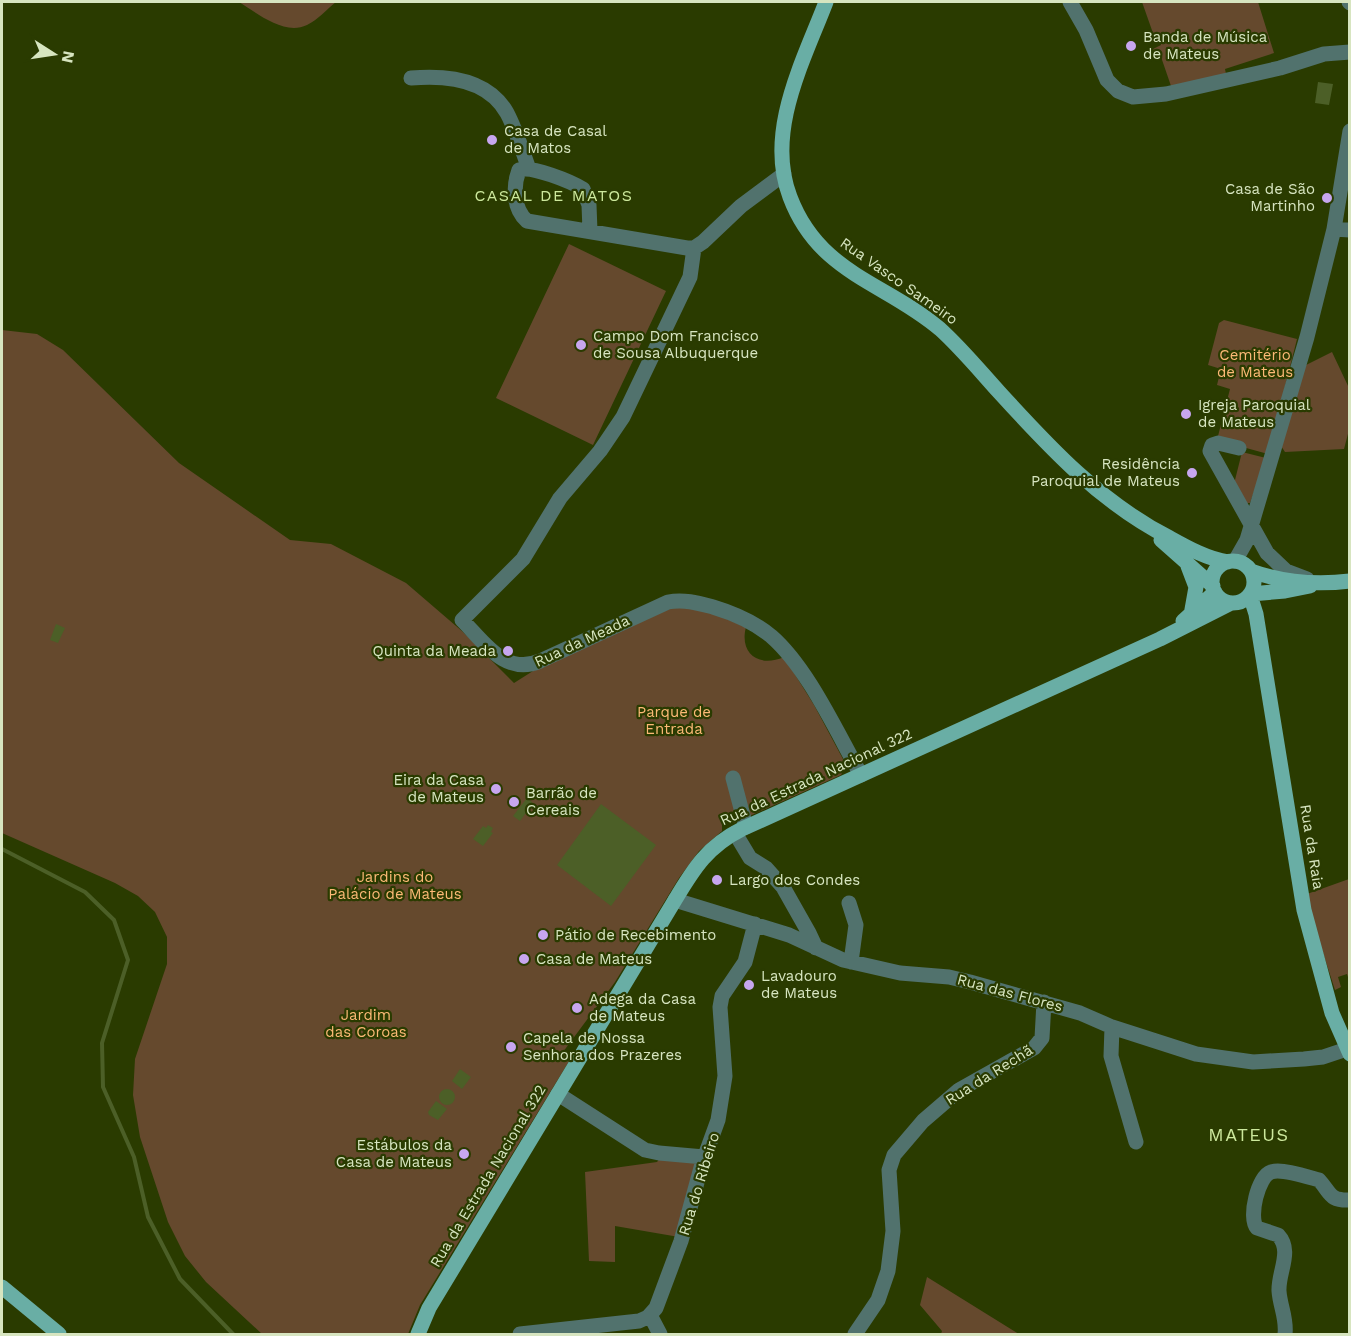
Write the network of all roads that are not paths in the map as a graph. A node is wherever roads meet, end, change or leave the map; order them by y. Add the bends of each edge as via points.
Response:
1 (826, 2) edge
2 (1070, 2) edge
3 (1350, 52) edge
4 (411, 78) dead end
5 (1350, 131) edge
6 (530, 169) junction
7 (783, 174) junction
8 (1334, 229) junction
9 (1350, 230) edge
10 (590, 231) junction
11 (694, 248) junction
12 (1239, 448) dead end
13 (1146, 526) junction
14 (1251, 526) junction
15 (1187, 563) junction
16 (1240, 565) junction
17 (1350, 581) edge
18 (1324, 583) junction
19 (1214, 589) junction
20 (1285, 591) junction
21 (1250, 594) junction
22 (1233, 603) junction
23 (1191, 615) junction
24 (1257, 622) junction
25 (1160, 639) junction
26 (1260, 640) junction
27 (861, 775) junction
28 (734, 778) dead end
29 (741, 830) junction
30 (675, 900) junction
31 (849, 903) dead end
32 (755, 924) junction
33 (816, 948) junction
34 (851, 962) junction
35 (1044, 1002) junction
36 (1113, 1028) junction
37 (1348, 1052) edge
38 (558, 1094) junction
39 (1136, 1142) dead end
40 (704, 1157) junction
41 (1350, 1200) edge
42 (2, 1287) edge
43 (651, 1315) junction
44 (59, 1335) edge
45 (418, 1335) edge
46 (520, 1335) edge
47 (660, 1335) edge
48 (855, 1335) edge
49 (1285, 1335) edge

1 - 7 main road, Rua Vasco Sameiro via 788,104
2 - 3 street via 1107,80 1118,91 1133,97 1166,94 1324,54
4 - 6 street via 460,80 483,90 507,113
5 - 8 street
6 - 10 street via 583,189 589,205
6 - 10 street via 521,168 517,177 516,204 524,219
7 - 11 street
7 - 13 main road, Rua Vasco Sameiro via 802,222 820,247 847,271 939,329 1059,457
8 - 9 street
8 - 14 street
10 - 11 street
11 - 27 street, Rua da Meada via 690,277 623,417 556,504 523,559 462,620 496,655 522,666 668,602 686,601 726,611 761,630 788,654
12 - 14 street via 1218,443 1210,451
13 - 15 main road
13 - 16 main road via 1206,556
14 - 16 street
14 - 18 street via 1267,554 1281,568
15 - 19 main road
15 - 23 main road via 1196,587
16 - 18 main road via 1276,578
16 - 19 main road via 1222,564 1214,574
16 - 21 main road via 1254,583
17 - 18 main road
18 - 20 main road
19 - 22 main road via 1224,602
19 - 23 main road
20 - 21 main road
20 - 24 main road via 1268,604
21 - 22 main road
21 - 24 main road, Rua da Raia
22 - 25 main road
22 - 26 main road via 1252,620
23 - 25 main road
24 - 26 main road, Rua da Raia
25 - 27 main road, Rua da Estrada Nacional 322
26 - 37 main road, Rua da Raia via 1304,910 1332,1013
27 - 29 main road, Rua da Estrada Nacional 322
28 - 29 street
29 - 30 main road, Rua da Estrada Nacional 322 via 706,854
29 - 33 street via 748,856 767,868 783,887
30 - 32 street, Rua das Flores
30 - 38 main road, Rua da Estrada Nacional 322
31 - 34 street via 856,925
32 - 33 street, Rua das Flores
32 - 40 street, Rua do Ribeiro via 745,962 723,993 720,1004 724,1086 717,1125
33 - 34 street, Rua das Flores
34 - 35 street, Rua das Flores via 900,973 960,979
35 - 36 street, Rua das Flores via 1088,1015
35 - 48 street, Rua da Rechã via 1044,1030 1034,1048 959,1090 923,1121 894,1155 889,1170 893,1231 888,1271 878,1300
36 - 37 street, Rua das Flores via 1168,1047 1236,1061 1304,1059
36 - 39 street via 1111,1056
38 - 40 street via 649,1151
38 - 45 main road, Rua da Estrada Nacional 322 via 429,1308
40 - 43 street, Rua do Ribeiro via 682,1237
41 - 49 street via 1336,1199 1319,1180 1299,1175 1272,1171 1261,1182 1253,1219 1257,1228 1278,1235 1284,1245 1279,1287
42 - 44 main road
43 - 46 street via 631,1322
43 - 47 street

